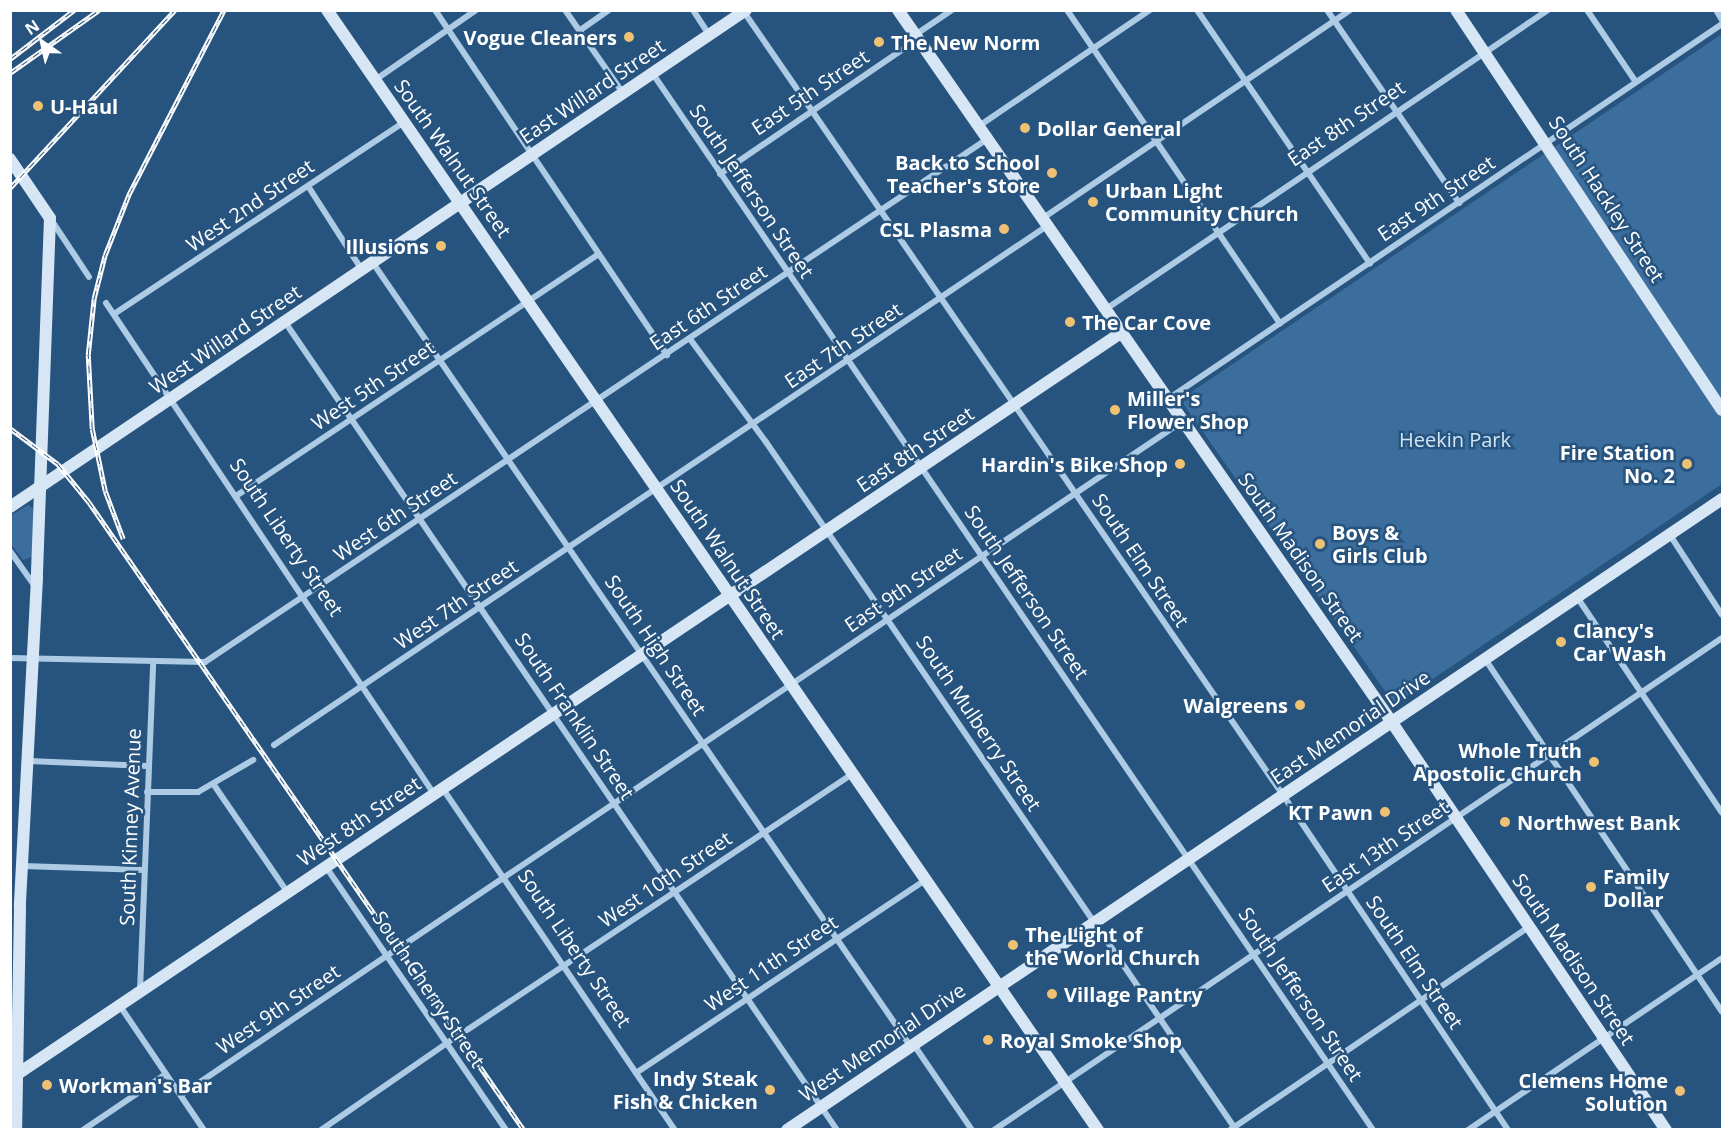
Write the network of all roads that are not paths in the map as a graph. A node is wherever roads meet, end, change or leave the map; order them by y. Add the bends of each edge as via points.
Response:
1 (327, 10) edge
2 (435, 10) edge
3 (476, 10) edge
4 (566, 10) edge
5 (609, 10) edge
6 (693, 10) edge
7 (898, 10) edge
8 (952, 10) edge
9 (1067, 10) edge
10 (1150, 10) edge
11 (1197, 10) edge
12 (1327, 10) edge
13 (1350, 10) edge
14 (1456, 10) edge
15 (1548, 10) edge
16 (1587, 10) edge
17 (1716, 10) edge
18 (745, 11) edge
19 (1334, 21) junction
20 (1722, 22) edge
21 (447, 30) junction
22 (579, 31) junction
23 (709, 35) junction
24 (917, 37) junction
25 (1093, 49) junction
26 (1485, 53) junction
27 (652, 74) junction
28 (375, 80) junction
29 (1245, 81) junction
30 (1636, 82) junction
31 (623, 94) junction
32 (812, 111) junction
33 (1397, 111) junction
34 (404, 122) junction
35 (978, 127) junction
36 (987, 139) junction
37 (1157, 141) junction
38 (1547, 143) junction
39 (532, 156) junction
40 (10, 159) edge
41 (1308, 173) junction
42 (720, 174) junction
43 (308, 186) junction
44 (1459, 203) junction
45 (461, 204) junction
46 (881, 210) junction
47 (50, 218) junction
48 (1045, 222) junction
49 (1219, 233) junction
50 (599, 254) junction
51 (1370, 264) junction
52 (367, 267) junction
53 (788, 272) junction
54 (89, 277) dead end
55 (941, 298) junction
56 (528, 302) junction
57 (106, 303) dead end
58 (1106, 309) junction
59 (114, 314) junction
60 (285, 322) junction
61 (1280, 323) junction
62 (1122, 332) junction
63 (690, 339) junction
64 (666, 355) junction
65 (438, 361) junction
66 (849, 361) junction
67 (170, 398) junction
68 (1168, 399) junction
69 (596, 402) junction
70 (1014, 405) junction
71 (1722, 410) edge
72 (351, 419) junction
73 (1183, 421) junction
74 (753, 425) junction
75 (509, 460) junction
76 (922, 469) junction
77 (39, 489) junction
78 (657, 490) junction
79 (1075, 493) junction
80 (236, 496) junction
81 (1722, 499) edge
82 (10, 507) edge
83 (420, 520) junction
84 (828, 532) junction
85 (1670, 534) junction
86 (570, 549) junction
87 (10, 551) edge
88 (982, 556) junction
89 (37, 589) junction
90 (305, 596) junction
91 (730, 597) junction
92 (1577, 597) junction
93 (481, 608) junction
94 (1722, 615) edge
95 (888, 619) junction
96 (1722, 638) edge
97 (643, 655) junction
98 (10, 658) edge
99 (33, 658) junction
100 (1485, 659) junction
101 (153, 663) junction
102 (363, 686) junction
103 (791, 686) junction
104 (1641, 692) junction
105 (554, 714) junction
106 (1391, 721) junction
107 (703, 744) junction
108 (274, 745) dead end
109 (1549, 755) junction
110 (253, 760) dead end
111 (29, 761) junction
112 (148, 766) junction
113 (852, 774) junction
114 (214, 785) junction
115 (147, 792) junction
116 (438, 792) junction
117 (1283, 795) junction
118 (615, 803) junction
119 (1722, 813) edge
120 (1455, 818) junction
121 (765, 832) junction
122 (1190, 859) junction
123 (23, 866) junction
124 (326, 867) junction
125 (144, 870) junction
126 (503, 877) junction
127 (924, 880) junction
128 (1347, 891) junction
129 (288, 892) junction
130 (676, 892) junction
131 (15, 907) edge
132 (1096, 922) junction
133 (1529, 927) junction
134 (837, 939) junction
135 (402, 946) dead end
136 (394, 951) dead end
137 (1254, 954) junction
138 (387, 956) junction
139 (1722, 957) edge
140 (564, 966) junction
141 (1698, 974) junction
142 (998, 987) junction
143 (140, 991) junction
144 (747, 998) junction
145 (1422, 1000) junction
146 (119, 1005) junction
147 (1722, 1012) edge
148 (1160, 1017) junction
149 (466, 1030) dead end
150 (1603, 1038) junction
151 (450, 1041) junction
152 (912, 1045) junction
153 (1328, 1063) junction
154 (636, 1073) junction
155 (166, 1074) junction
156 (15, 1076) edge
157 (1065, 1082) junction
158 (181, 1095) junction
159 (822, 1106) junction
160 (1495, 1111) junction
161 (1233, 1129) edge
162 (16, 1130) edge
163 (83, 1130) edge
164 (204, 1130) edge
165 (321, 1130) edge
166 (506, 1130) edge
167 (675, 1130) edge
168 (787, 1130) edge
169 (837, 1130) edge
170 (972, 1130) edge
171 (994, 1130) edge
172 (1098, 1130) edge
173 (1373, 1130) edge
174 (1468, 1130) edge
175 (1508, 1130) edge
176 (1666, 1130) edge

1 - 28 main road, South Walnut Street
2 - 21 street
3 - 21 street
4 - 22 street
5 - 22 street
6 - 23 street
7 - 24 main road, South Madison Street
8 - 24 street, East 5th Street
9 - 25 street
10 - 25 street
11 - 29 street
12 - 19 street
13 - 19 street, East 7th Street
14 - 26 main road, South Hackley Street
15 - 26 street, East 8th Street
16 - 30 street
17 - 20 street
18 - 23 main road, East Willard Street
18 - 32 street, South Elm Street
19 - 29 street, East 7th Street
19 - 33 street
20 - 30 street, East 9th Street
21 - 28 street
21 - 39 street
22 - 31 street
23 - 27 main road, East Willard Street
24 - 32 street, East 5th Street
24 - 35 main road, South Madison Street
25 - 35 street
25 - 37 street
26 - 33 street, East 8th Street
26 - 38 main road, South Hackley Street
27 - 31 main road, East Willard Street
27 - 42 street, South Jefferson Street
28 - 34 main road, South Walnut Street
29 - 37 street, East 7th Street
29 - 41 street
30 - 38 street, East 9th Street
31 - 39 main road, East Willard Street
32 - 42 street, East 5th Street
32 - 46 street, South Elm Street
33 - 41 street, East 8th Street
33 - 44 street
34 - 43 street, West 2nd Street
34 - 45 main road, South Walnut Street
35 - 36 main road, South Madison Street
36 - 46 street, East 6th Street
36 - 48 main road, South Madison Street
37 - 48 street, East 7th Street
37 - 49 street
38 - 44 street, East 9th Street
38 - 71 main road, South Hackley Street
39 - 45 main road, East Willard Street
39 - 50 street
40 - 47 main road
41 - 49 street, East 8th Street
41 - 51 street
42 - 53 street, South Jefferson Street
43 - 52 street, South High Street
43 - 59 street, West 2nd Street
44 - 51 street, East 9th Street
45 - 52 main road, West Willard Street
45 - 56 main road, South Walnut Street
46 - 53 street, East 6th Street
46 - 55 street, South Elm Street
47 - 54 street
47 - 77 main road
48 - 55 street, East 7th Street
48 - 58 main road, South Madison Street
49 - 58 street, East 8th Street
49 - 61 street
50 - 56 street
50 - 64 street
51 - 61 street, East 9th Street
52 - 60 main road, West Willard Street
52 - 65 street, South High Street
53 - 63 street, East 6th Street
53 - 66 street, South Jefferson Street
55 - 66 street, East 7th Street
55 - 70 street, South Elm Street
56 - 65 street, West 5th Street
56 - 69 main road, South Walnut Street
57 - 59 street, South Liberty Street
58 - 62 main road, South Madison Street
59 - 67 street, South Liberty Street
60 - 67 main road, West Willard Street
60 - 72 street, South Franklin Street
61 - 68 street, East 9th Street
62 - 68 main road, South Madison Street
62 - 70 main road, East 8th Street
63 - 64 street, East 6th Street
63 - 74 street, South Mulberry Street
64 - 69 street, East 6th Street
65 - 72 street, West 5th Street
65 - 75 street, South High Street
66 - 74 street, East 7th Street
66 - 76 street, South Jefferson Street
67 - 77 main road, West Willard Street
67 - 80 street, South Liberty Street
68 - 73 main road, South Madison Street
69 - 75 street, West 6th Street
69 - 78 main road, South Walnut Street
70 - 76 main road, East 8th Street
70 - 79 street, South Elm Street
72 - 80 street, West 5th Street
72 - 83 street, South Franklin Street
73 - 79 street, East 9th Street
73 - 106 main road, South Madison Street
74 - 78 street, East 7th Street
74 - 84 street, South Mulberry Street
75 - 83 street, West 6th Street
75 - 86 street, South High Street
76 - 84 main road, East 8th Street
76 - 88 street, South Jefferson Street
77 - 82 main road, West Willard Street
77 - 89 main road
78 - 86 street, West 7th Street
78 - 91 main road, South Walnut Street
79 - 88 street, East 9th Street
79 - 117 street, South Elm Street
80 - 90 street, South Liberty Street
81 - 85 main road, East Memorial Drive
83 - 90 street, West 6th Street
83 - 93 street, South Franklin Street
84 - 91 main road, East 8th Street
84 - 95 street, South Mulberry Street
85 - 92 main road, East Memorial Drive
85 - 94 street
86 - 93 street, West 7th Street
86 - 97 street, South High Street
87 - 89 street
88 - 95 street, East 9th Street
88 - 122 street, South Jefferson Street
89 - 99 main road
90 - 101 street, West 6th Street via 202,664
90 - 102 street, South Liberty Street
91 - 97 main road, West 8th Street
91 - 103 main road, South Walnut Street
92 - 100 main road, East Memorial Drive
92 - 104 street
93 - 102 street, West 7th Street
93 - 105 street, South Franklin Street
95 - 103 street, East 9th Street
95 - 132 street, South Mulberry Street
96 - 104 street, East 13th Street
97 - 105 main road, West 8th Street
97 - 107 street, South High Street
98 - 99 street
99 - 101 street, West 6th Street
99 - 111 main road
100 - 106 main road, East Memorial Drive
100 - 109 street
101 - 112 street, South Kinney Avenue
102 - 108 street, West 7th Street
102 - 116 street, South Liberty Street
103 - 107 street
103 - 113 main road, South Walnut Street
104 - 109 street, East 13th Street
104 - 119 street
105 - 116 main road, West 8th Street
105 - 118 street, South Franklin Street
106 - 117 main road, East Memorial Drive
106 - 120 main road, South Madison Street
107 - 118 street
107 - 121 street, South High Street
109 - 120 street, East 13th Street
109 - 141 street
110 - 114 street
111 - 112 street
111 - 123 main road
112 - 115 street, South Kinney Avenue
113 - 121 street, West 10th Street
113 - 127 main road, South Walnut Street
114 - 115 street via 193,793
114 - 129 street
115 - 125 street, South Kinney Avenue
116 - 124 main road, West 8th Street
116 - 126 street, South Liberty Street
117 - 122 main road, East Memorial Drive
117 - 128 street, South Elm Street
118 - 126 street
118 - 130 street, South Franklin Street
120 - 128 street, East 13th Street
120 - 133 main road, South Madison Street
121 - 130 street, West 10th Street
121 - 134 street, South High Street
122 - 132 main road, East Memorial Drive
122 - 137 street, South Jefferson Street
123 - 125 street
123 - 131 main road
124 - 129 main road, West 8th Street
124 - 138 street, South Cherry Street
125 - 143 street, South Kinney Avenue
126 - 135 street
126 - 140 street, South Liberty Street
127 - 134 street, West 11th Street
127 - 142 main road, South Walnut Street
128 - 137 street, East 13th Street
128 - 145 street, South Elm Street
129 - 143 main road, West 8th Street
130 - 140 street, West 10th Street
130 - 144 street, South Franklin Street
131 - 156 main road
132 - 142 main road, East Memorial Drive
132 - 148 street, South Mulberry Street
133 - 145 street
133 - 150 main road, South Madison Street
134 - 144 street, West 11th Street
134 - 152 street, South High Street
136 - 138 street, West 9th Street
137 - 148 street, East 13th Street
137 - 153 street, South Jefferson Street
138 - 151 street, South Cherry Street
138 - 158 street, West 9th Street
139 - 141 street
140 - 149 street, West 10th Street
140 - 154 street, South Liberty Street
141 - 147 street
141 - 150 street
142 - 152 main road, West Memorial Drive
142 - 157 main road, South Walnut Street
143 - 146 main road, West 8th Street
144 - 154 street, West 11th Street
144 - 159 street, South Franklin Street
145 - 153 street
145 - 160 street, South Elm Street
146 - 155 street
146 - 156 main road, West 8th Street
148 - 157 street, East 13th Street
148 - 161 street, South Mulberry Street
150 - 160 street
150 - 176 main road, South Madison Street
151 - 165 street
151 - 166 street, South Cherry Street
152 - 159 main road, West Memorial Drive
152 - 170 street, South High Street
153 - 161 street
153 - 173 street, South Jefferson Street
154 - 167 street, South Liberty Street
155 - 158 street
155 - 163 street
156 - 162 main road
157 - 171 street, East 13th Street
157 - 172 main road, South Walnut Street
158 - 164 street
159 - 168 main road, West Memorial Drive
159 - 169 street, South Franklin Street
160 - 174 street
160 - 175 street, South Elm Street

